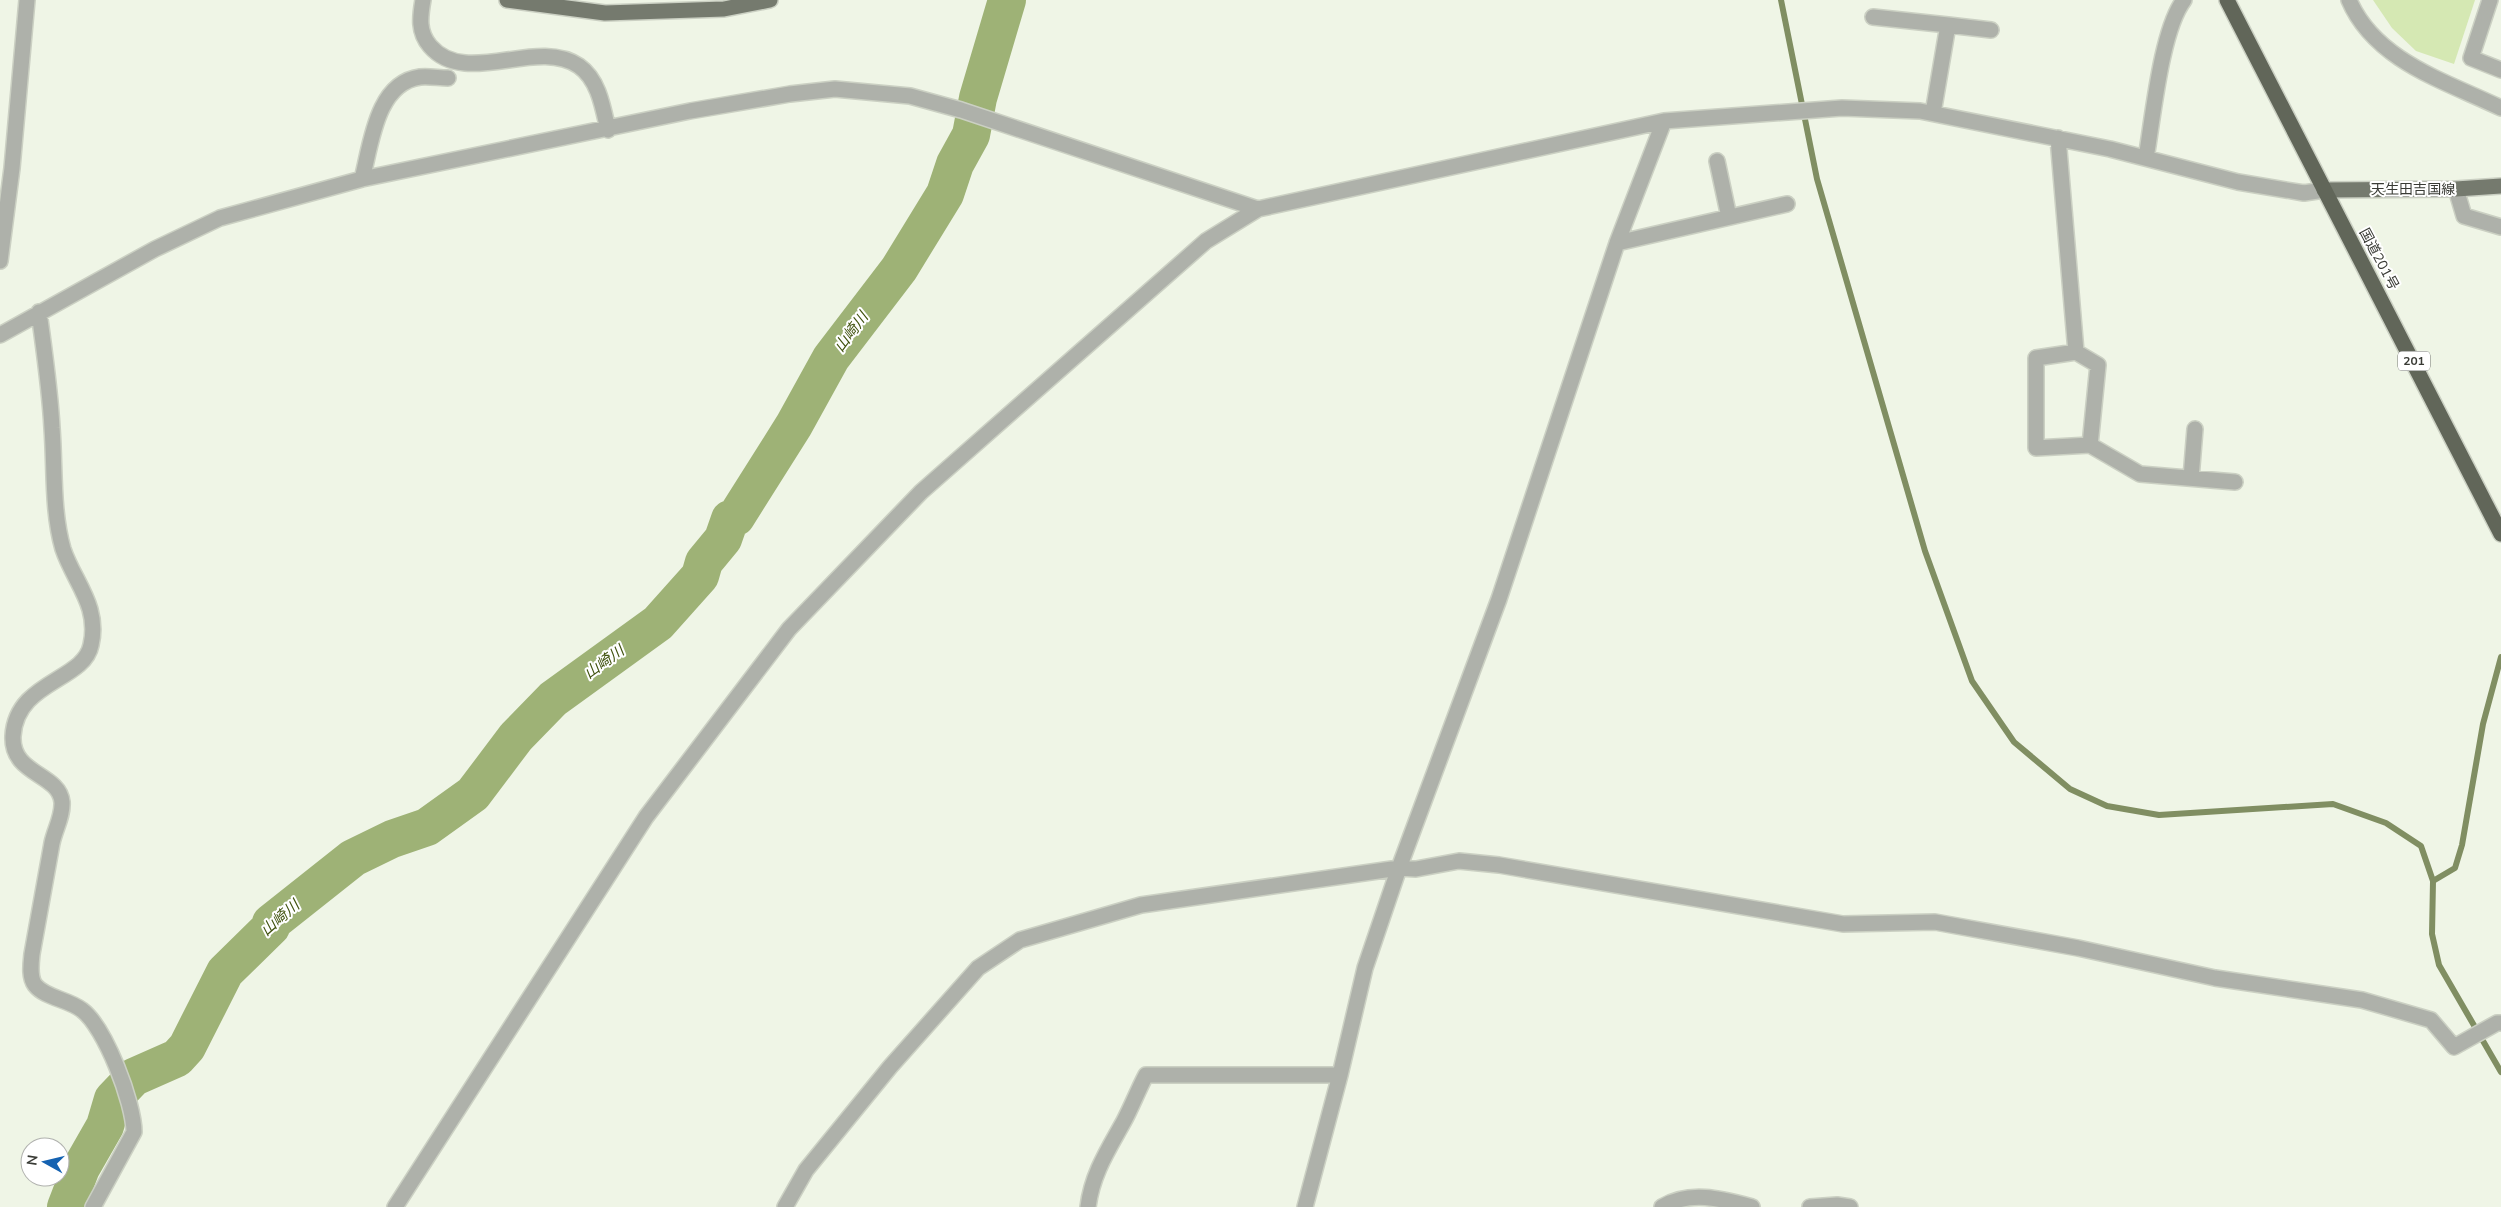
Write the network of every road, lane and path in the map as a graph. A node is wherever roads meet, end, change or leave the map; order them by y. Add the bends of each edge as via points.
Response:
1 (27, 0) edge
2 (423, 0) edge
3 (506, 0) edge
4 (770, 0) edge
5 (2184, 0) edge
6 (2227, 0) edge
7 (2349, 0) edge
8 (2490, 0) edge
9 (1873, 16) dead end
10 (1948, 25) junction
11 (1991, 30) dead end
12 (2501, 70) edge
13 (448, 78) dead end
14 (2501, 108) edge
15 (1932, 113) junction
16 (1664, 121) junction
17 (608, 130) junction
18 (2058, 138) junction
19 (2146, 158) junction
20 (1717, 161) dead end
21 (6, 169) edge
22 (362, 179) junction
23 (2501, 186) edge
24 (2456, 189) junction
25 (2324, 190) junction
26 (1787, 204) dead end
27 (1258, 210) junction
28 (1729, 218) junction
29 (2501, 227) edge
30 (1617, 243) junction
31 (0, 261) edge
32 (39, 312) junction
33 (0, 335) edge
34 (2076, 352) junction
35 (2195, 429) dead end
36 (2090, 445) junction
37 (2191, 478) junction
38 (2235, 482) dead end
39 (2501, 534) edge
40 (1399, 868) junction
41 (2501, 1024) edge
42 (1340, 1075) junction
43 (92, 1207) edge
44 (395, 1207) edge
45 (785, 1207) edge
46 (1088, 1207) edge
47 (1305, 1207) edge
48 (1662, 1207) edge
49 (1752, 1207) edge
50 (1810, 1207) edge
51 (1850, 1207) edge

1 - 21 street
2 - 17 street via 421,30 439,57 462,64 556,58 578,65 598,92
3 - 4 main road via 605,13 724,9
5 - 19 street via 2168,30
6 - 25 highway, 国道201号 / 201
7 - 14 street via 2355,15 2372,37 2397,58
8 - 12 street via 2471,58
9 - 10 street
10 - 11 street
10 - 15 street
13 - 22 street via 420,77 401,84 386,98
15 - 16 street via 1842,108
15 - 18 street
16 - 27 street
16 - 30 street
17 - 22 street
17 - 27 street via 690,111 790,94 835,89 866,90 910,96 961,110
18 - 19 street
18 - 34 street
19 - 25 street via 2238,182 2304,193
20 - 28 street
21 - 31 street
22 - 32 street via 220,218
23 - 24 main road, 天生田吉国線
24 - 25 main road, 天生田吉国線
24 - 29 street via 2464,216
25 - 39 highway, 国道201号 / 201
26 - 28 street
27 - 44 street via 1206,241 921,492 790,629 646,817
28 - 30 street
30 - 40 street via 1499,599
32 - 33 street
32 - 43 street via 52,425 59,533 68,561 85,593 92,616 93,636 86,657 40,688 24,704 16,721 14,749 32,772 50,782 59,792 62,802 31,971 33,983 42,992 64,999 82,1010 96,1026 108,1047 134,1117 134,1132
34 - 36 street via 2098,365
34 - 36 street via 2036,358 2036,448
35 - 37 street
36 - 37 street via 2140,474
37 - 38 street
40 - 41 street via 1416,869 1459,861 1843,924 1935,922 2078,948 2215,978 2362,1000 2431,1020 2454,1047 2497,1023
40 - 42 street via 1365,968
40 - 45 street via 1141,905 1020,940 978,968 890,1066 806,1170
42 - 46 street via 1146,1075 1102,1157
42 - 47 street
48 - 49 street via 1671,1202 1712,1196
50 - 51 street

